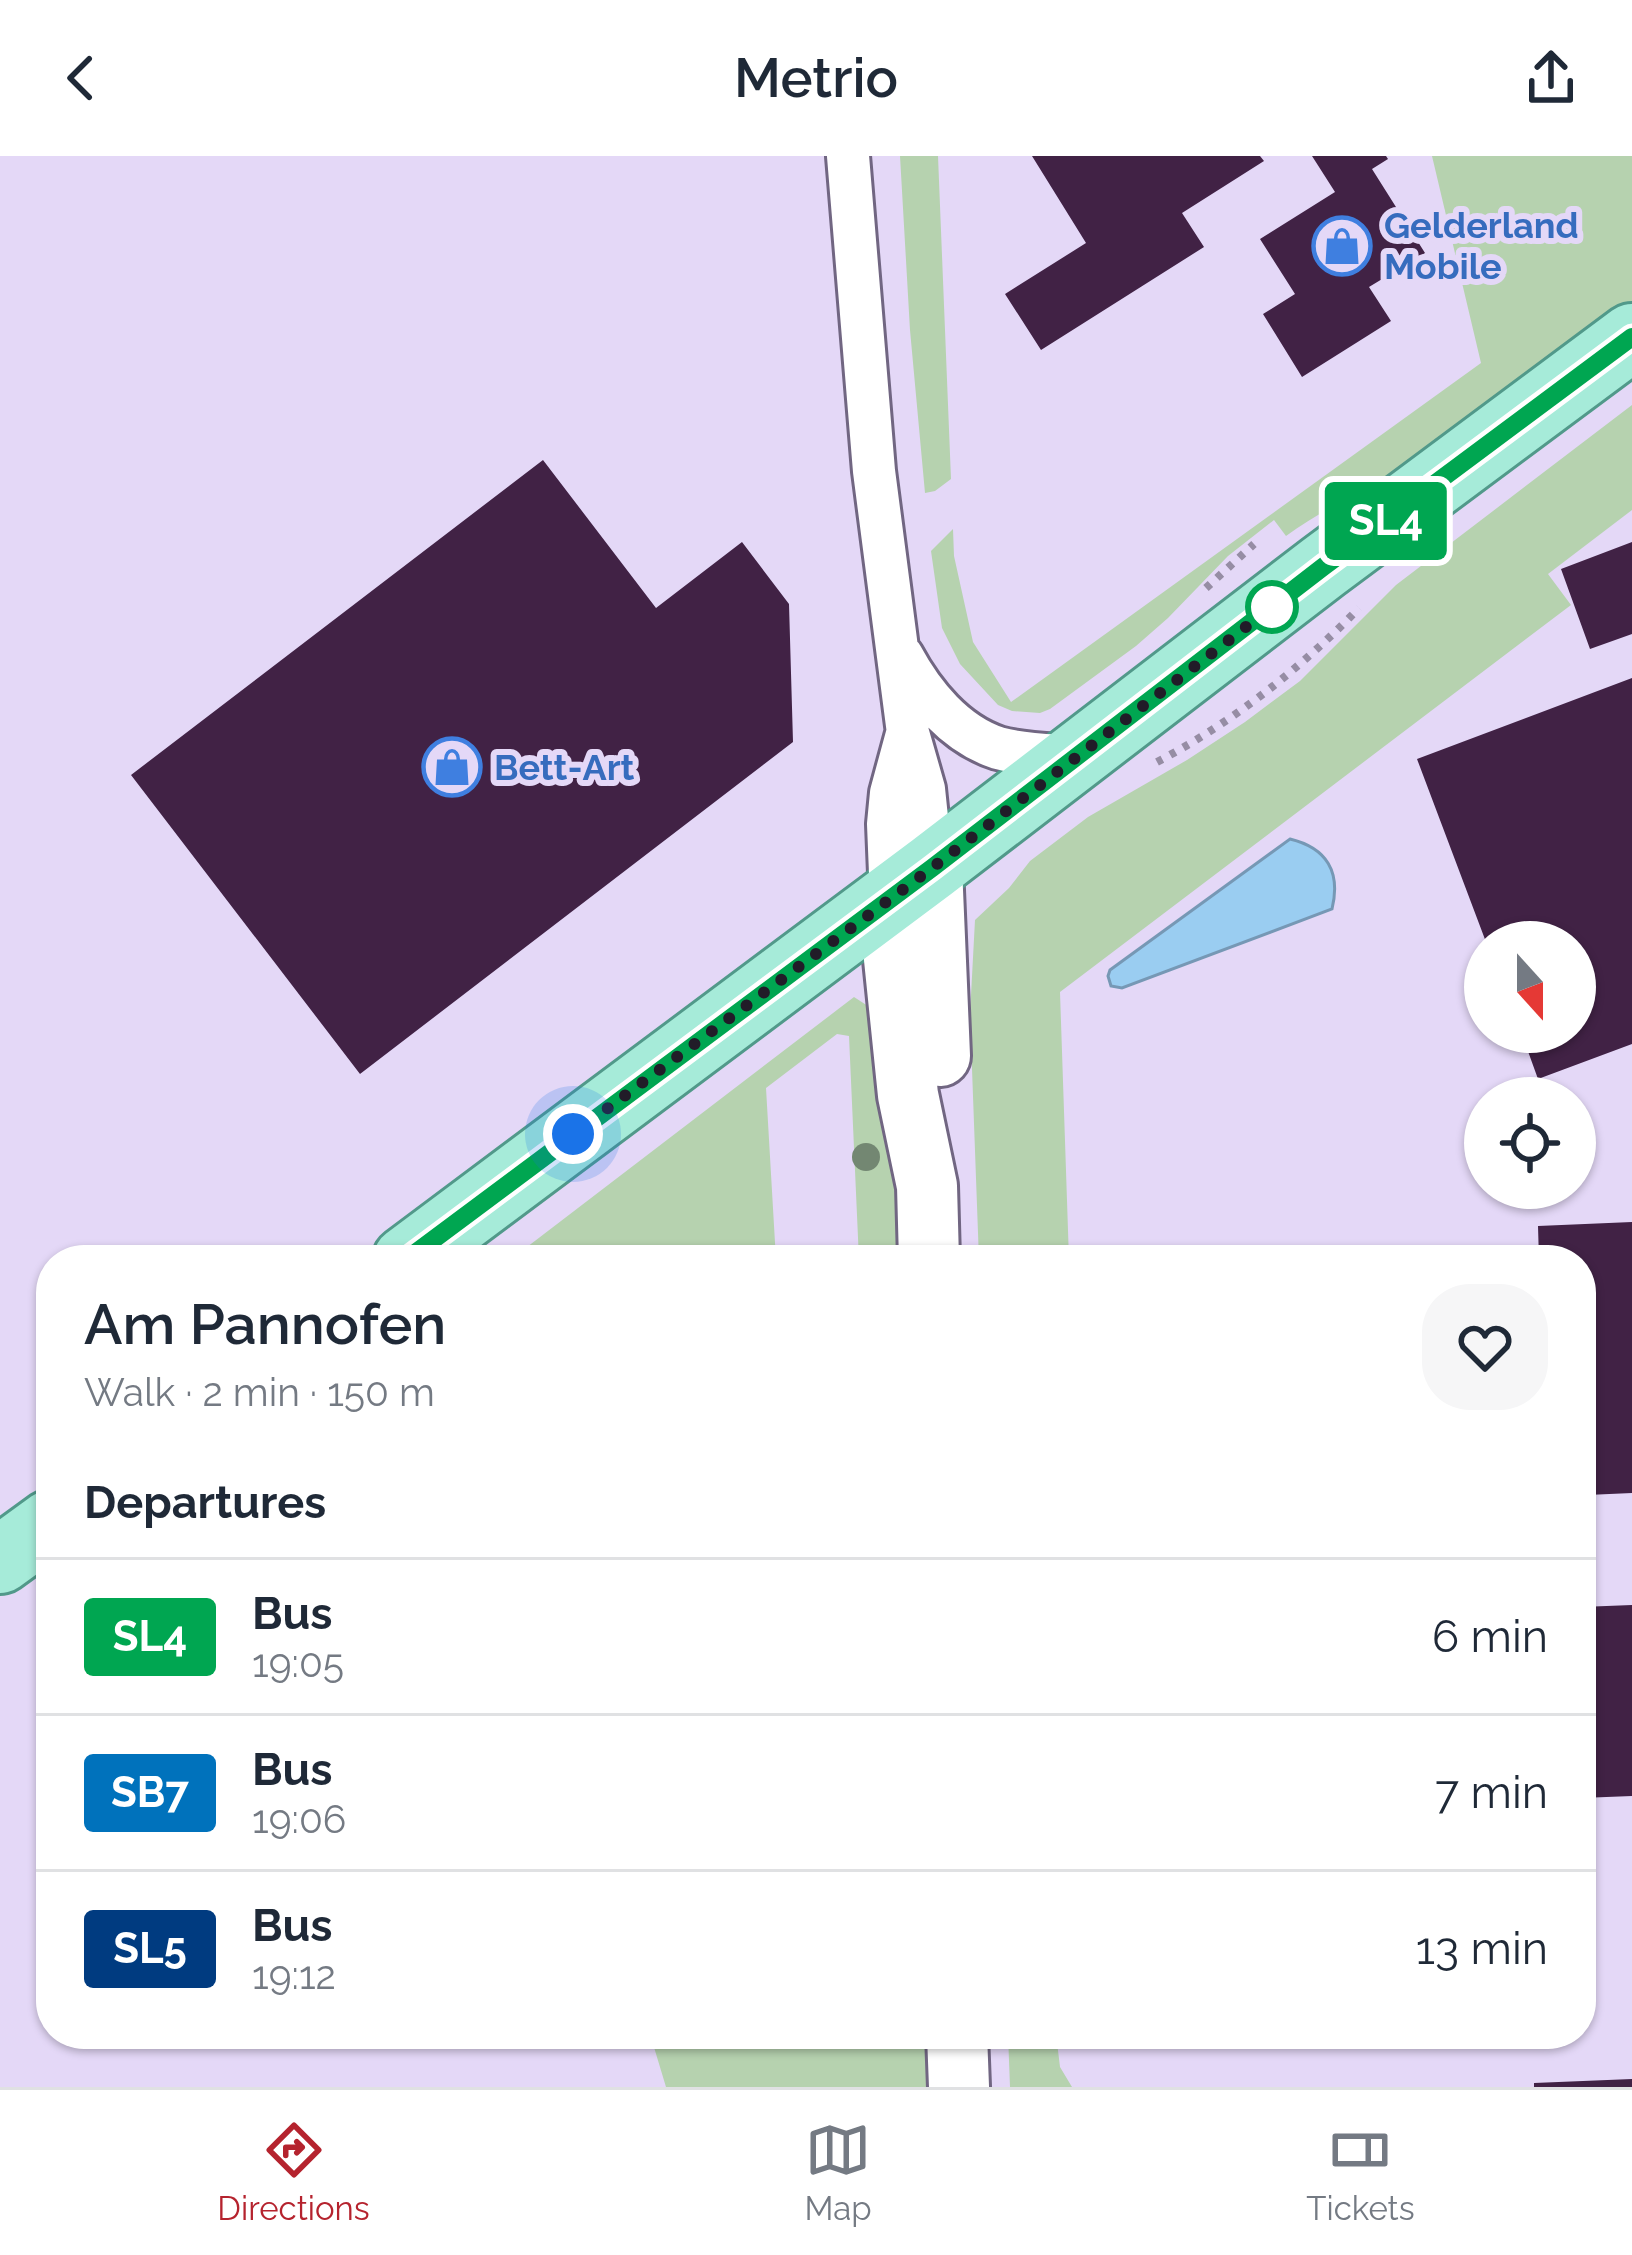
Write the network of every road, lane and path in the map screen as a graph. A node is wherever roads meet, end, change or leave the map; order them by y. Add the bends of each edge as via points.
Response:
1 (848, 156) edge
2 (1632, 337) edge
3 (896, 644) junction
4 (1076, 757) junction
5 (912, 883) junction
6 (426, 1245) edge
7 (929, 1245) edge
8 (36, 1534) edge
9 (0, 1560) edge
10 (958, 2049) edge
11 (959, 2087) edge

1 - 3 street
2 - 4 main road
3 - 4 street via 914,679 961,728 1000,748
3 - 5 street via 924,789
4 - 5 main road
5 - 6 main road
5 - 7 main road via 942,1097 927,1186
8 - 9 main road
10 - 11 main road

